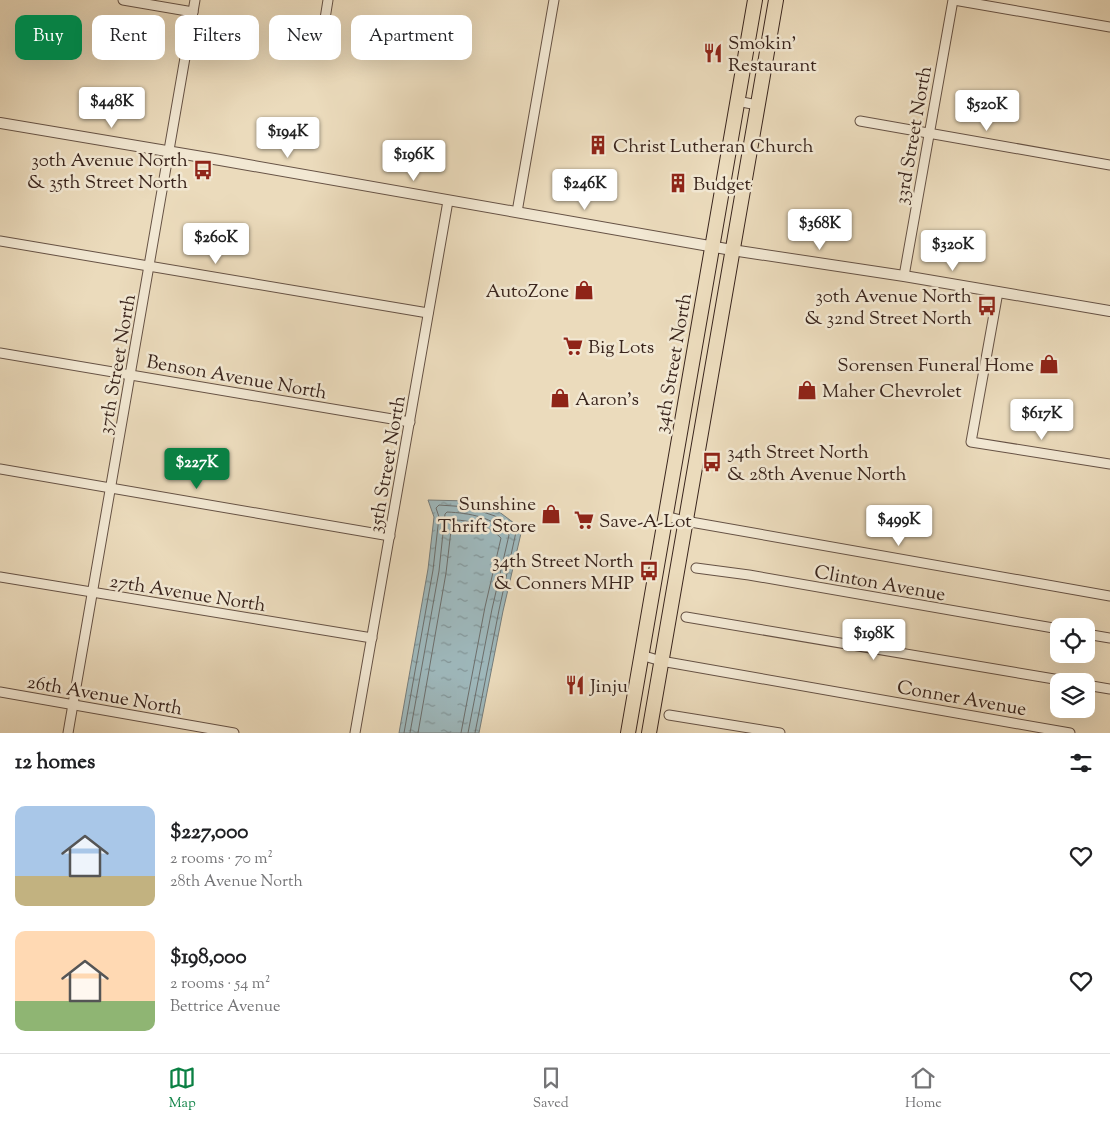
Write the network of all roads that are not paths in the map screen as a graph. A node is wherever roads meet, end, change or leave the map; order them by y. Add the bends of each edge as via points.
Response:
1 (123, 0) edge
2 (195, 0) edge
3 (328, 0) edge
4 (554, 0) edge
5 (755, 0) edge
6 (776, 0) edge
7 (953, 0) edge
8 (193, 12) junction
9 (326, 15) edge
10 (1110, 27) edge
11 (737, 101) junction
12 (757, 104) junction
13 (860, 121) dead end
14 (0, 123) edge
15 (929, 134) junction
16 (169, 152) junction
17 (1110, 165) edge
18 (448, 201) junction
19 (517, 212) junction
20 (0, 241) edge
21 (712, 246) junction
22 (732, 250) junction
23 (149, 266) junction
24 (904, 276) junction
25 (998, 292) junction
26 (1110, 311) edge
27 (428, 313) junction
28 (0, 353) edge
29 (131, 375) junction
30 (410, 422) junction
31 (1110, 464) edge
32 (0, 469) edge
33 (111, 487) junction
34 (665, 516) junction
35 (685, 521) junction
36 (390, 536) junction
37 (696, 568) dead end
38 (0, 577) edge
39 (93, 593) junction
40 (1110, 596) edge
41 (686, 617) dead end
42 (1050, 627) edge
43 (1095, 636) edge
44 (372, 638) junction
45 (1110, 638) edge
46 (641, 655) junction
47 (661, 660) junction
48 (1050, 678) edge
49 (1095, 686) edge
50 (1110, 689) edge
51 (0, 692) edge
52 (73, 705) junction
53 (670, 715) dead end
54 (68, 733) edge
55 (234, 733) edge
56 (355, 733) edge
57 (628, 733) edge
58 (648, 733) edge
59 (780, 733) edge
60 (1070, 733) edge

1 - 8 street
2 - 8 street, 37th Street North
3 - 9 street
4 - 19 street
5 - 11 highway, 34th Street North
6 - 12 highway, 34th Street North
7 - 10 street
7 - 15 street, 33rd Street North
8 - 16 street, 37th Street North
11 - 12 street
11 - 21 highway, 34th Street North
12 - 22 highway, 34th Street North
13 - 15 street
14 - 16 street
15 - 17 street
15 - 24 street, 33rd Street North
16 - 18 street
16 - 23 street, 37th Street North
18 - 19 street
18 - 27 street, 35th Street North
19 - 21 street
20 - 23 street
21 - 22 street
21 - 34 highway, 34th Street North
22 - 24 street
22 - 35 highway, 34th Street North
23 - 27 street
23 - 29 street, 37th Street North
24 - 25 street
25 - 26 street
25 - 31 street via 971,442
27 - 30 street, 35th Street North
28 - 29 street, Benson Avenue North
29 - 30 street, Benson Avenue North
29 - 33 street, 37th Street North
30 - 36 street, 35th Street North
32 - 33 street
33 - 36 street
33 - 39 street, 37th Street North
34 - 35 street
34 - 46 highway, 34th Street North
35 - 40 street
35 - 47 highway, 34th Street North
36 - 44 street, 35th Street North
37 - 42 street, Clinton Avenue
38 - 39 street, 27th Avenue North
39 - 44 street, 27th Avenue North
39 - 52 street, 37th Street North
41 - 48 street
43 - 45 street
44 - 56 street, 35th Street North
46 - 47 street, Conner Avenue
46 - 57 highway, 34th Street North
47 - 58 highway, 34th Street North
47 - 60 street, Conner Avenue
49 - 50 street
51 - 52 street, 26th Avenue North
52 - 54 street, 37th Street North
52 - 55 street, 26th Avenue North
53 - 59 street

